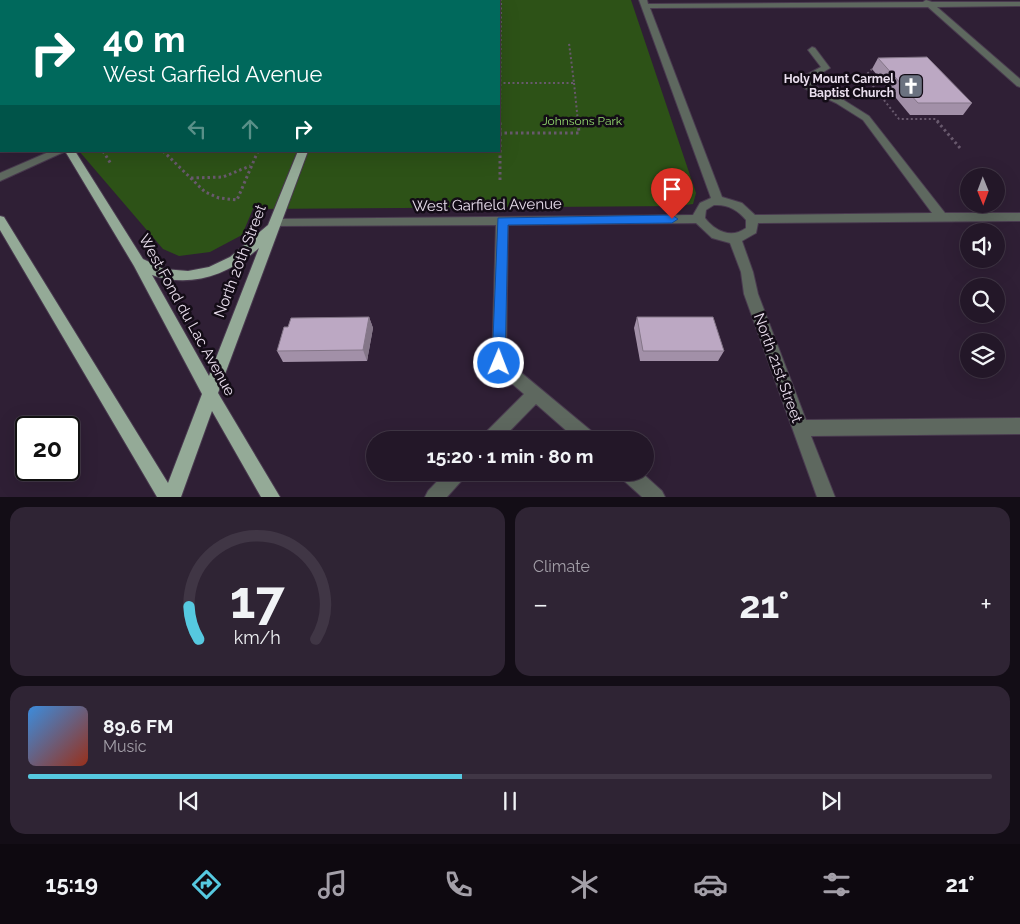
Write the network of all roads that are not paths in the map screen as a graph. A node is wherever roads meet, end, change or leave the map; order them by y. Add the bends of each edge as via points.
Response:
1 (928, 2) edge
2 (644, 3) edge
3 (1020, 4) edge
4 (812, 50) dead end
5 (1020, 84) edge
6 (59, 152) edge
7 (71, 152) edge
8 (303, 152) edge
9 (0, 177) edge
10 (718, 201) junction
11 (1020, 217) edge
12 (942, 218) junction
13 (699, 219) junction
14 (752, 219) junction
15 (0, 220) edge
16 (502, 221) junction
17 (275, 223) junction
18 (735, 238) junction
19 (139, 262) junction
20 (210, 393) junction
21 (535, 394) junction
22 (1020, 426) edge
23 (801, 428) junction
24 (499, 431) edge
25 (578, 431) edge
26 (449, 481) edge
27 (638, 481) edge
28 (167, 496) edge
29 (172, 496) edge
30 (271, 496) edge
31 (434, 496) edge
32 (656, 496) edge
33 (826, 496) edge

1 - 2 street
1 - 3 street
1 - 5 street
2 - 10 street
4 - 12 street via 826,68 805,78 807,86 866,118
6 - 9 street
7 - 19 main road, West Fond du Lac Avenue
8 - 17 main road, North 20th Street
10 - 13 street via 700,208
10 - 14 street via 735,204 749,213
11 - 12 street
12 - 14 street
13 - 16 street, West Garfield Avenue
13 - 18 street via 708,231
14 - 18 street via 752,230
15 - 28 main road
16 - 17 street, West Garfield Avenue
16 - 21 street via 499,363
17 - 19 main road via 235,260 215,269 172,276 151,271
17 - 20 main road, North 20th Street
18 - 23 street, North 21st Street via 751,294
19 - 20 main road, West Fond du Lac Avenue
20 - 29 main road, North 20th Street
20 - 30 main road, West Fond du Lac Avenue
21 - 24 street
21 - 25 street
22 - 23 street
23 - 33 street, North 21st Street
26 - 31 street
27 - 32 street

